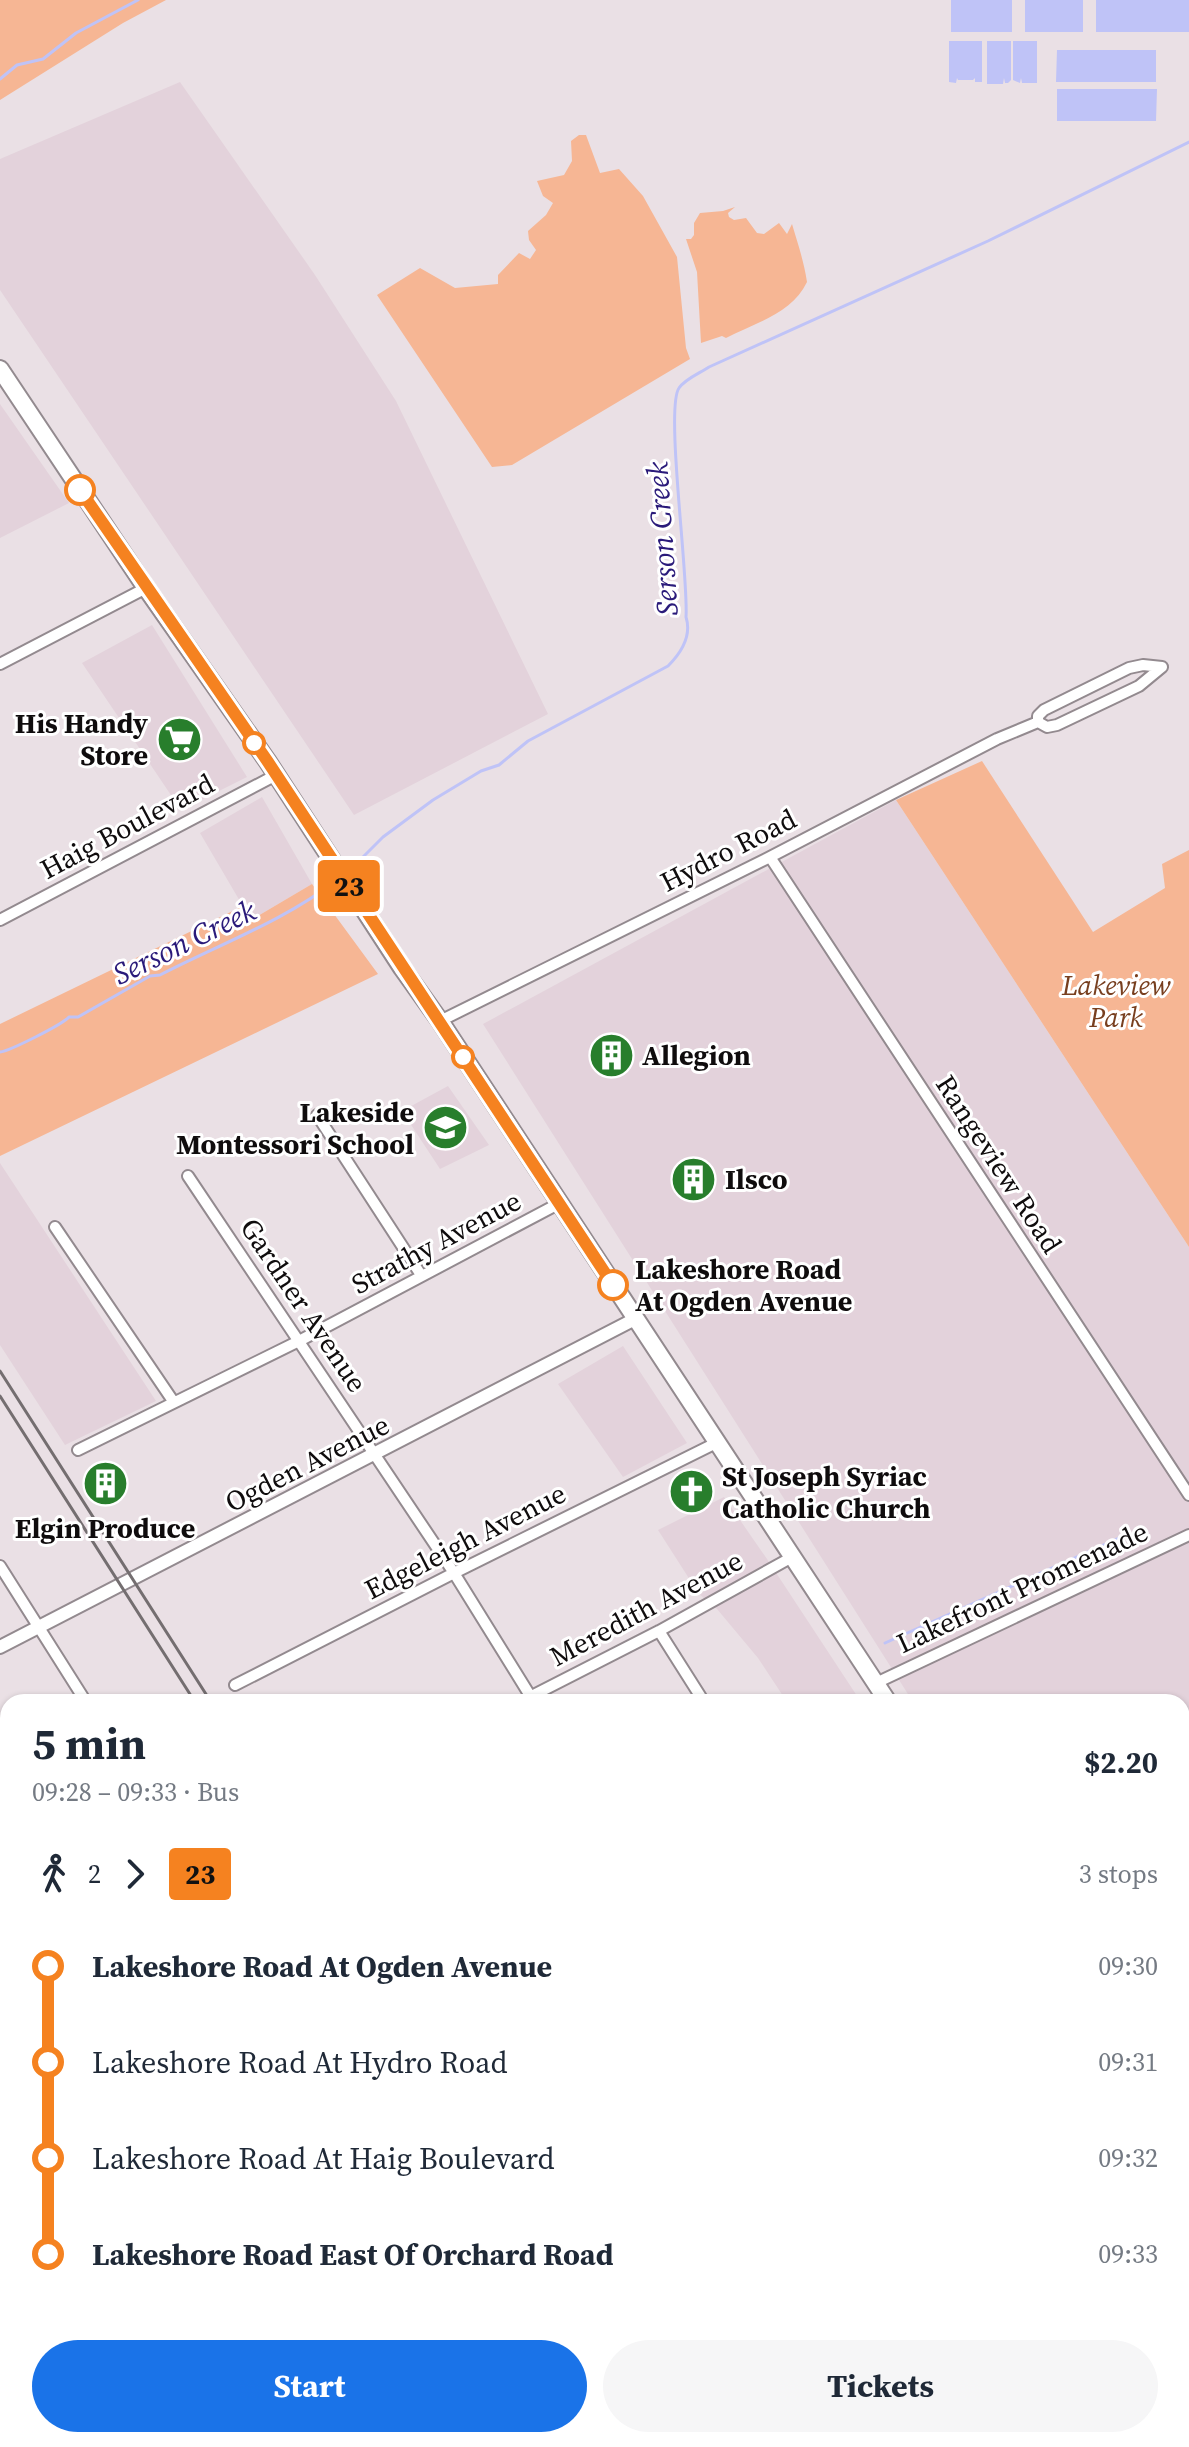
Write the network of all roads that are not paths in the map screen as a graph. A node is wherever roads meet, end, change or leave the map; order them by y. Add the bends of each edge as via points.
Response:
1 (0, 369) edge
2 (146, 588) junction
3 (0, 664) edge
4 (1038, 722) junction
5 (276, 775) junction
6 (770, 857) junction
7 (0, 920) edge
8 (440, 1021) junction
9 (317, 1115) dead end
10 (188, 1176) dead end
11 (558, 1204) junction
12 (55, 1227) dead end
13 (421, 1275) junction
14 (635, 1319) junction
15 (301, 1340) junction
16 (173, 1401) junction
17 (718, 1442) junction
18 (78, 1450) dead end
19 (374, 1456) junction
20 (1189, 1495) edge
21 (1189, 1535) edge
22 (794, 1556) junction
23 (0, 1566) edge
24 (454, 1573) junction
25 (39, 1627) junction
26 (659, 1631) junction
27 (0, 1647) edge
28 (876, 1683) junction
29 (235, 1685) dead end
30 (81, 1694) edge
31 (530, 1694) edge
32 (542, 1694) edge
33 (699, 1694) edge
34 (883, 1694) edge

1 - 2 main road
2 - 3 street
2 - 5 main road
4 - 4 street via 1052,727 1139,686 1162,667 1129,668 1044,710
4 - 6 street, Hydro Road
5 - 7 street, Haig Boulevard
5 - 8 main road
6 - 8 street, Hydro Road
6 - 20 street, Rangeview Road
8 - 11 main road
9 - 13 street
10 - 15 street, Gardner Avenue
11 - 13 street, Strathy Avenue
11 - 14 main road
12 - 16 street
13 - 15 street, Strathy Avenue
14 - 17 main road
14 - 19 street, Ogden Avenue
15 - 16 street, Strathy Avenue
15 - 19 street, Gardner Avenue
16 - 18 street, Strathy Avenue
17 - 22 main road
17 - 24 street, Edgeleigh Avenue
19 - 24 street, Gardner Avenue
19 - 25 street, Ogden Avenue
21 - 28 street, Lakefront Promenade
22 - 26 street, Meredith Avenue
22 - 28 main road
23 - 25 street
24 - 29 street, Edgeleigh Avenue
24 - 31 street, Gardner Avenue
25 - 27 street, Ogden Avenue
25 - 30 street
26 - 32 street, Meredith Avenue
26 - 33 street
28 - 34 main road

